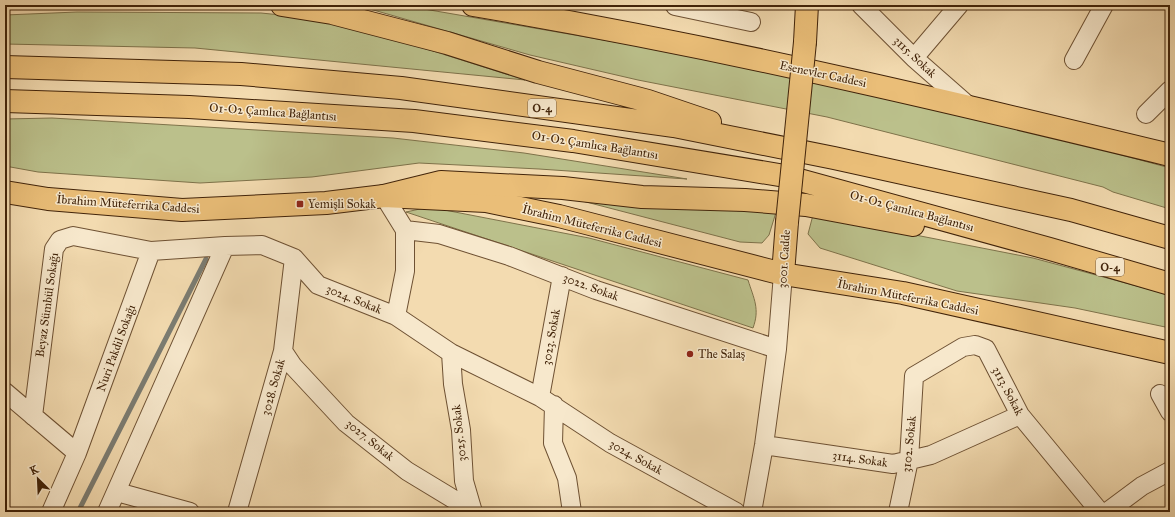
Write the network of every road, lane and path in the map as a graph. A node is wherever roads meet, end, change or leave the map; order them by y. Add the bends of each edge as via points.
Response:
1 (282, 5) edge
2 (473, 5) edge
3 (676, 5) edge
4 (807, 5) edge
5 (861, 5) edge
6 (959, 5) edge
7 (1104, 5) edge
8 (751, 22) dead end
9 (914, 58) junction
10 (1074, 60) dead end
11 (5, 67) edge
12 (1170, 90) edge
13 (5, 101) edge
14 (971, 108) junction
15 (1146, 114) dead end
16 (1170, 154) edge
17 (834, 158) junction
18 (5, 192) edge
19 (384, 196) junction
20 (1071, 210) junction
21 (1170, 227) edge
22 (405, 230) junction
23 (1170, 238) edge
24 (225, 246) junction
25 (1050, 249) junction
26 (151, 251) junction
27 (294, 258) junction
28 (783, 274) junction
29 (562, 276) junction
30 (1170, 284) edge
31 (396, 316) junction
32 (777, 349) junction
33 (283, 351) junction
34 (452, 353) junction
35 (1170, 353) edge
36 (914, 376) joint
37 (5, 392) edge
38 (1160, 394) dead end
39 (547, 402) junction
40 (1170, 412) edge
41 (1020, 415) junction
42 (33, 416) junction
43 (764, 445) junction
44 (77, 453) junction
45 (909, 460) junction
46 (1170, 471) edge
47 (117, 492) junction
48 (50, 512) edge
49 (107, 512) edge
50 (190, 512) edge
51 (237, 512) edge
52 (473, 512) edge
53 (572, 512) edge
54 (736, 512) edge
55 (752, 512) edge
56 (898, 512) edge
57 (1100, 512) edge
58 (1107, 512) edge

1 - 17 main road via 332,13 447,43
2 - 14 main road, Esenevler Caddesi via 724,53
3 - 8 street
4 - 28 main road, 3001. Cadde, bridge
5 - 9 street, 3115. Sokak
6 - 9 street
7 - 10 street
9 - 14 street, 3115. Sokak
11 - 17 main road, O-4 via 241,74 401,88 674,126
12 - 15 street
13 - 25 main road, O1-O2 Çamlıca Bağlantısı / O-4 via 189,107 414,121 574,141 785,176
14 - 16 main road, Esenevler Caddesi
17 - 20 main road, O-4
18 - 19 main road, İbrahim Müteferrika Caddesi via 48,199 182,210 326,203
19 - 22 street
19 - 25 main road via 441,182 563,188 642,197 745,200 806,205
19 - 28 main road, İbrahim Müteferrika Caddesi via 486,201 559,216
20 - 21 main road
20 - 23 main road, O-4
22 - 29 street, 3022. Sokak via 439,234 510,256
22 - 31 street via 405,271
24 - 26 street
24 - 27 street, 3024. Sokak via 262,245
24 - 47 street
25 - 30 main road, O1-O2 Çamlıca Bağlantısı / O-4
26 - 42 street, Beyaz Sümbül Sokağı via 73,236 60,240 54,249
26 - 44 street, Nuri Pakdil Sokağı
27 - 31 street, 3024. Sokak via 318,284
27 - 33 street, 3028. Sokak
28 - 32 street, 3001. Cadde
28 - 35 main road, İbrahim Müteferrika Caddesi via 903,294
29 - 32 street, 3022. Sokak via 596,290
29 - 39 street, 3023. Sokak
31 - 34 street, 3024. Sokak
32 - 43 street, 3001. Cadde
33 - 51 street, 3028. Sokak
33 - 52 street, 3027. Sokak via 293,366 346,423 407,471
34 - 39 street, 3024. Sokak
34 - 52 street, 3025. Sokak via 453,384 462,430 464,481
36 - 41 street, 3113. Sokak via 963,347 975,345 986,349
36 - 45 street, 3102. Sokak
37 - 42 street
38 - 40 street
39 - 53 street, 3023. Sokak via 553,443 566,478
39 - 54 street, 3024. Sokak via 610,443
41 - 45 street, 3114. Sokak via 931,455
41 - 57 street, 3113. Sokak
42 - 44 street
43 - 45 street, 3114. Sokak via 893,464
43 - 55 street, 3001. Cadde
44 - 48 street, Nuri Pakdil Sokağı
45 - 56 street, 3102. Sokak
46 - 58 street via 1142,486
47 - 49 street
47 - 50 street

